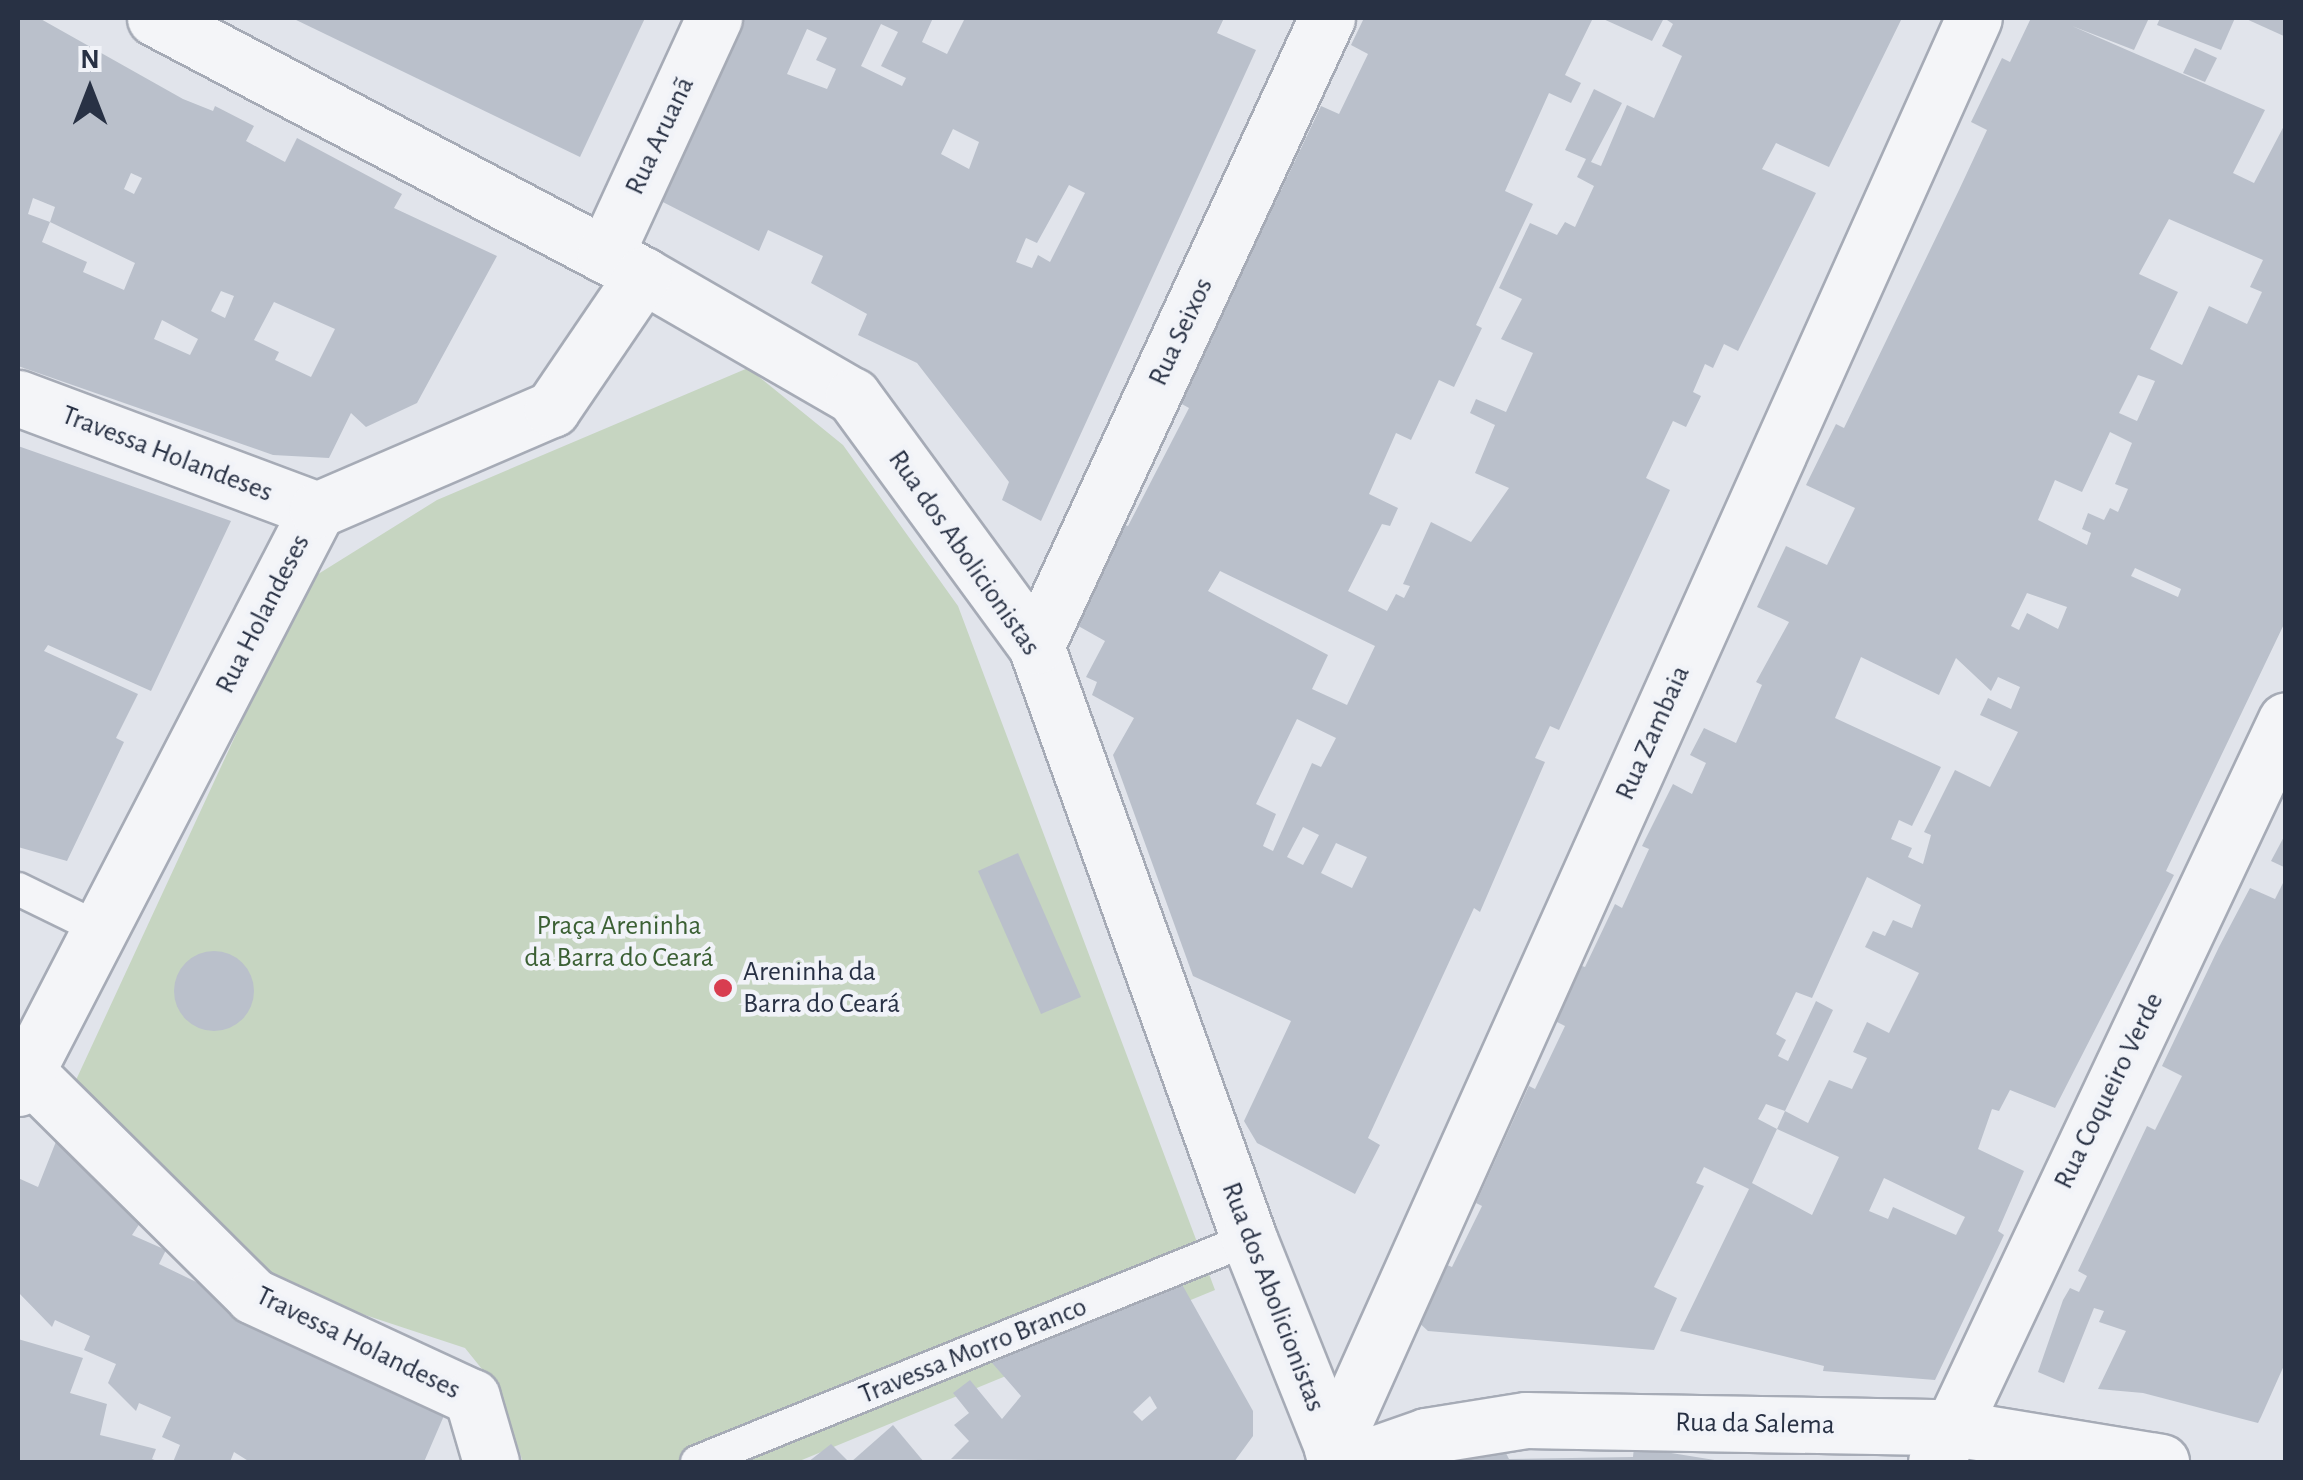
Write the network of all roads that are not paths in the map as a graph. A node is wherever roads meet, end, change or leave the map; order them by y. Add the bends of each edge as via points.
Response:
1 (155, 18) edge
2 (714, 18) edge
3 (1328, 18) edge
4 (1974, 18) edge
5 (624, 265) junction
6 (18, 398) edge
7 (317, 510) junction
8 (1036, 646) junction
9 (2286, 720) edge
10 (18, 889) edge
11 (100, 929) junction
12 (22, 1080) edge
13 (1249, 1239) junction
14 (1942, 1445) edge
15 (1341, 1458) edge
16 (491, 1462) edge
17 (698, 1462) edge
18 (2161, 1462) edge

1 - 5 street, Rua dos Abolicionistas
2 - 5 street, Rua Aruanã
3 - 8 street, Rua Seixos
4 - 15 street, Rua Zambaia
5 - 7 street, Rua Holandeses via 552,409
5 - 8 street, Rua dos Abolicionistas via 852,396
6 - 7 street, Travessa Holandeses
7 - 11 street, Rua Holandeses
8 - 13 street, Rua dos Abolicionistas
9 - 14 street, Rua Coqueiro Verde
10 - 11 lane
11 - 12 street, Rua Holandeses
12 - 16 street, Travessa Holandeses via 252,1296 472,1398
13 - 15 street, Rua dos Abolicionistas
13 - 17 lane, Travessa Morro Branco
14 - 15 street, Rua da Salema via 1526,1420
14 - 18 street, Rua da Salema

